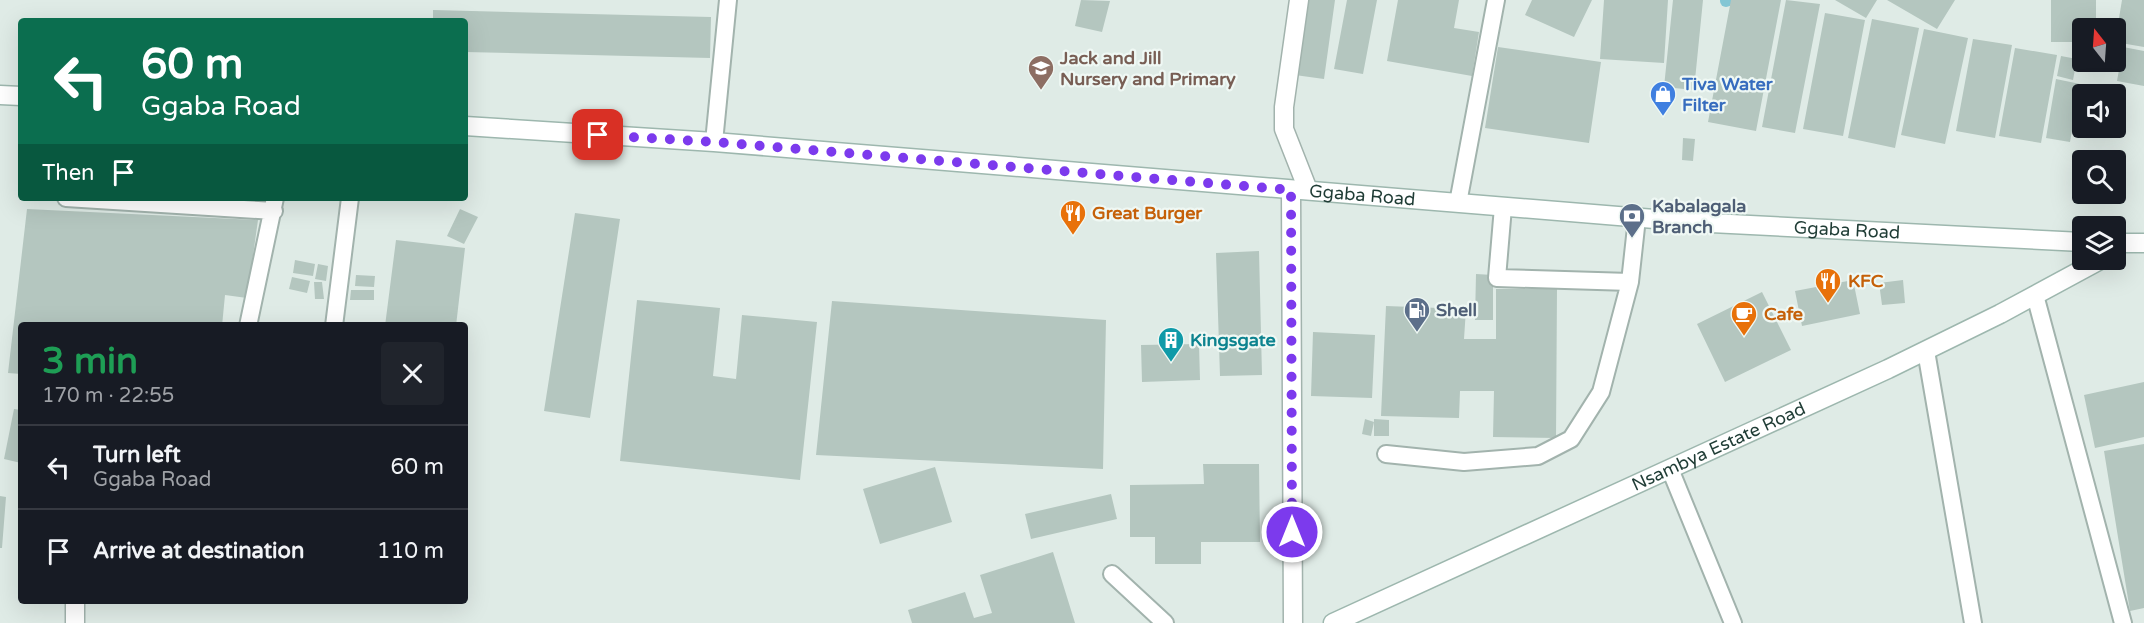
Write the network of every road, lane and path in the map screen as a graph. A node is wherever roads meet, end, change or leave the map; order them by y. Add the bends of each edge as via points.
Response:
1 (728, 0) edge
2 (1299, 0) edge
3 (1496, 0) edge
4 (0, 95) edge
5 (18, 96) edge
6 (468, 126) edge
7 (714, 142) junction
8 (1299, 190) junction
9 (155, 201) edge
10 (350, 201) edge
11 (1458, 203) junction
12 (274, 205) edge
13 (1503, 207) junction
14 (1637, 218) junction
15 (2072, 241) edge
16 (2081, 270) edge
17 (1630, 282) junction
18 (2035, 295) junction
19 (250, 322) edge
20 (334, 322) edge
21 (1926, 351) junction
22 (1386, 454) dead end
23 (1670, 468) junction
24 (1112, 574) dead end
25 (75, 604) edge
26 (75, 623) edge
27 (1165, 623) edge
28 (1293, 623) edge
29 (1333, 623) edge
30 (1733, 623) edge
31 (1972, 623) edge
32 (2122, 623) edge

1 - 7 lane
2 - 8 main road via 1284,129
3 - 11 lane
4 - 5 main road
6 - 7 main road, Ggaba Road
7 - 8 main road, Ggaba Road
8 - 11 main road, Ggaba Road
8 - 28 main road
9 - 12 lane
10 - 20 lane
11 - 13 main road, Ggaba Road
12 - 19 lane
13 - 14 main road, Ggaba Road
13 - 17 lane via 1497,278
14 - 15 main road, Ggaba Road
14 - 17 lane
16 - 18 main road, Nsambya Estate Road
17 - 22 lane via 1600,392 1571,439 1538,456 1464,462
18 - 21 main road, Nsambya Estate Road
18 - 32 lane
21 - 23 main road, Nsambya Estate Road
21 - 31 lane
23 - 29 main road, Nsambya Estate Road
23 - 30 lane
24 - 27 lane
25 - 26 main road

